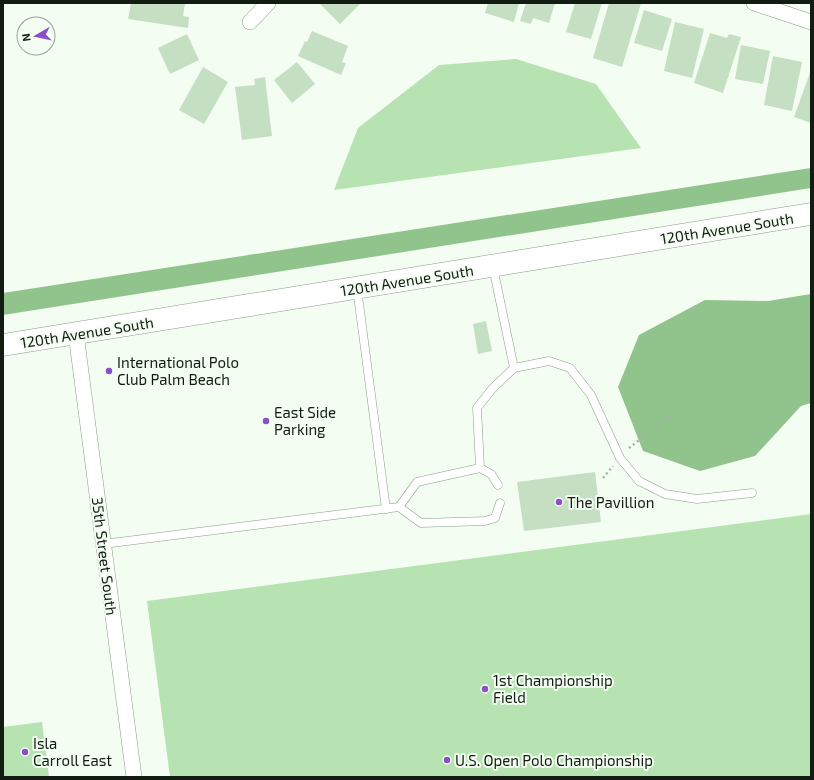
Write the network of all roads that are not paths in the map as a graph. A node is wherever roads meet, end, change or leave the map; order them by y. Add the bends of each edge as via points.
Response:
1 (268, 3) edge
2 (754, 3) edge
3 (250, 22) dead end
4 (811, 22) edge
5 (811, 214) edge
6 (493, 266) junction
7 (357, 288) junction
8 (76, 334) junction
9 (3, 345) edge
10 (514, 368) junction
11 (480, 468) junction
12 (498, 485) dead end
13 (752, 493) dead end
14 (500, 503) dead end
15 (398, 507) junction
16 (386, 509) junction
17 (103, 544) junction
18 (134, 777) edge

1 - 3 street
2 - 4 street
5 - 6 street, 120th Avenue South
6 - 7 street, 120th Avenue South
6 - 10 lane
7 - 8 street, 120th Avenue South
7 - 16 lane
8 - 9 street, 120th Avenue South
8 - 17 street, 35th Street South
10 - 11 lane via 477,408
10 - 13 lane via 549,360 570,368 591,395 620,458 639,481 665,494 697,499
11 - 12 lane via 491,474
11 - 15 lane via 417,482
14 - 15 lane via 495,518 485,521 421,523
15 - 16 lane
16 - 17 lane
17 - 18 street, 35th Street South

